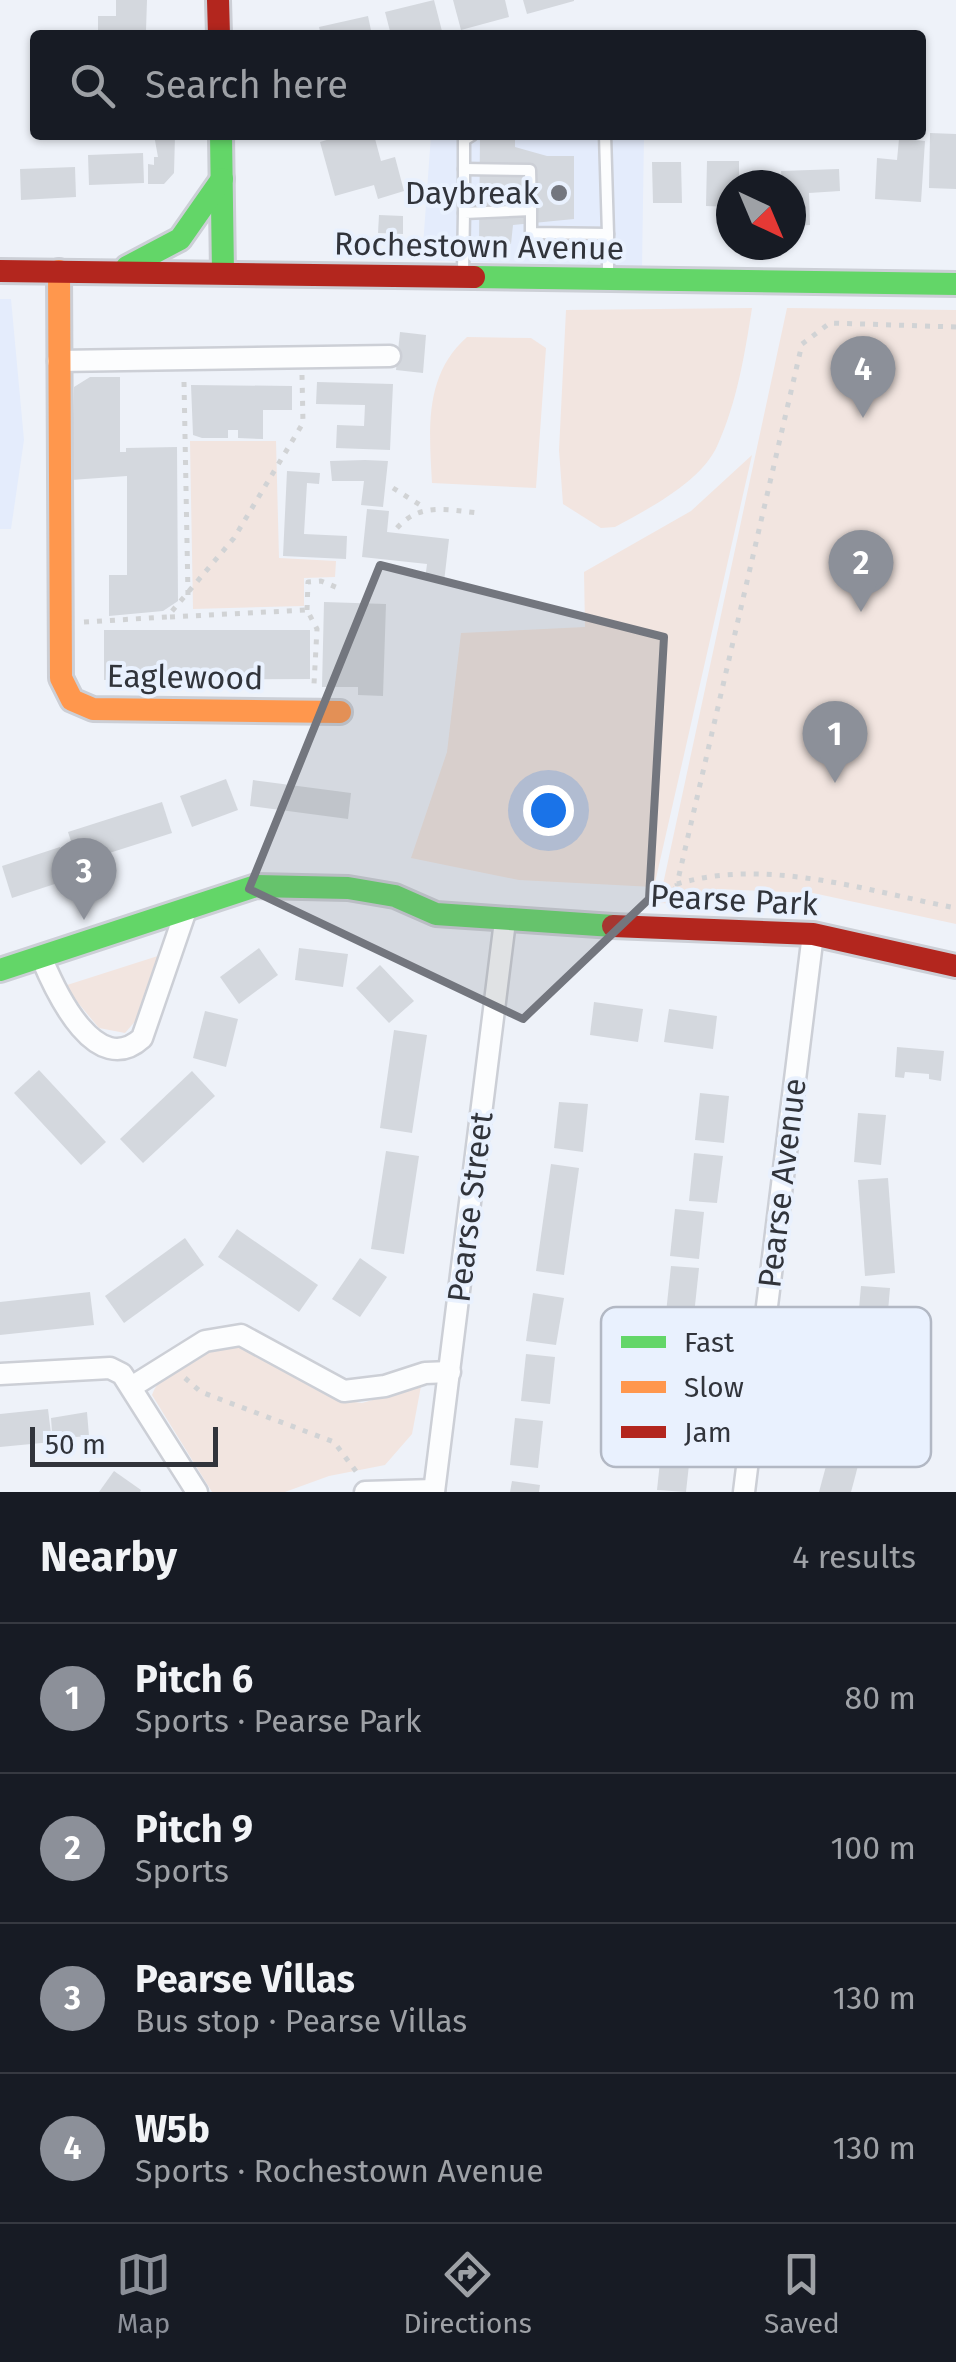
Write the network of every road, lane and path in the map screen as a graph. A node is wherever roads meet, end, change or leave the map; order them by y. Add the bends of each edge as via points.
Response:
1 (218, 0) edge
2 (219, 30) edge
3 (221, 140) edge
4 (464, 140) edge
5 (605, 140) edge
6 (464, 169) junction
7 (222, 179) junction
8 (531, 210) junction
9 (464, 213) junction
10 (608, 234) junction
11 (0, 271) edge
12 (59, 271) junction
13 (114, 272) junction
14 (223, 274) junction
15 (463, 277) junction
16 (608, 281) junction
17 (956, 284) edge
18 (956, 328) edge
19 (390, 356) dead end
20 (301, 357) junction
21 (183, 358) junction
22 (58, 361) junction
23 (394, 488) dead end
24 (428, 509) junction
25 (479, 513) dead end
26 (397, 528) dead end
27 (338, 588) dead end
28 (188, 595) junction
29 (308, 610) junction
30 (167, 618) junction
31 (60, 623) junction
32 (313, 711) junction
33 (340, 712) dead end
34 (956, 908) edge
35 (186, 910) junction
36 (505, 921) junction
37 (813, 934) junction
38 (42, 959) junction
39 (956, 966) edge
40 (0, 970) edge
41 (767, 1307) edge
42 (170, 1362) junction
43 (450, 1372) junction
44 (0, 1374) edge
45 (133, 1386) junction
46 (747, 1467) edge
47 (362, 1486) edge
48 (434, 1491) edge
49 (197, 1492) edge
50 (744, 1492) edge

1 - 2 street
3 - 7 street
4 - 6 lane
5 - 10 lane
6 - 8 lane via 530,170
6 - 9 lane
7 - 13 street via 180,239
7 - 14 street
8 - 9 lane
8 - 10 lane via 531,233
9 - 15 lane
10 - 16 lane
11 - 12 street, Rochestown Avenue
12 - 13 street, Rochestown Avenue
12 - 22 street, Eaglewood
13 - 14 street, Rochestown Avenue
14 - 15 street, Rochestown Avenue
15 - 16 street, Rochestown Avenue
16 - 17 street, Rochestown Avenue
18 - 34 path via 830,324 802,344 677,884 708,874 782,874
19 - 20 street
20 - 21 street
20 - 28 path via 303,423 239,532
21 - 22 street
21 - 28 path
22 - 31 street, Eaglewood
23 - 24 path
24 - 25 path
24 - 26 path
27 - 29 path via 308,582
28 - 30 path
29 - 30 path
29 - 32 path via 317,629
30 - 31 path
31 - 32 street, Eaglewood via 61,678 72,700 94,709
32 - 33 street, Eaglewood
35 - 36 street, Pearse Park via 256,886 348,888 395,896 436,914
35 - 38 street, Pearse Park
35 - 38 street via 142,1038 128,1050 101,1046 59,1000
36 - 37 street, Pearse Park
36 - 43 street, Pearse Street
37 - 39 street, Pearse Park
37 - 41 street, Pearse Avenue
38 - 40 street, Pearse Park
42 - 43 street via 204,1341 241,1335 344,1391
42 - 45 street
42 - 47 path via 201,1392 334,1442
43 - 48 street, Pearse Street
44 - 45 street via 110,1368
45 - 49 street
46 - 50 street, Pearse Avenue
47 - 48 street

